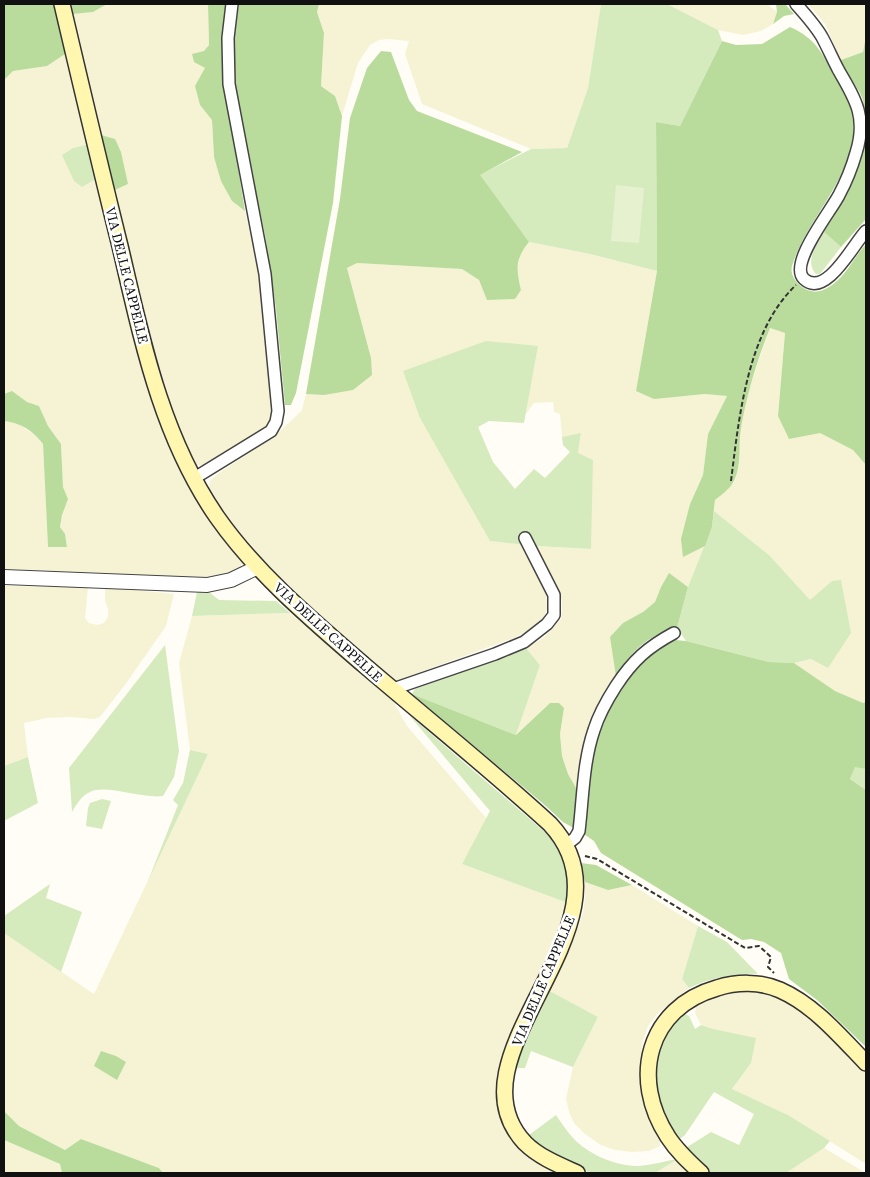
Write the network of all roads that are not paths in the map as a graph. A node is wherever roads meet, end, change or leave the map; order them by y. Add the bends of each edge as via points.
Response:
1 (62, 4) edge
2 (232, 4) edge
3 (796, 4) edge
4 (866, 230) edge
5 (193, 479) junction
6 (525, 538) dead end
7 (258, 567) junction
8 (4, 577) edge
9 (674, 633) dead end
10 (393, 689) junction
11 (571, 842) junction
12 (866, 1062) edge
13 (577, 1173) edge
14 (701, 1173) edge

1 - 5 main road, VIA DELLE CAPPELLE via 151,374
2 - 5 street via 228,38 229,84 265,274 278,411 271,431
3 - 4 street via 821,35 850,86 857,101 861,129 856,153 839,195 802,257 799,269 803,278 811,283 822,282 842,263
5 - 7 main road, VIA DELLE CAPPELLE via 219,519
6 - 10 street via 554,595 554,615 548,624 524,642
7 - 8 street via 231,580 207,585
7 - 10 main road, VIA DELLE CAPPELLE via 304,612
9 - 11 street via 643,652 628,668 600,713 586,760 579,831
10 - 11 main road, VIA DELLE CAPPELLE
11 - 13 main road, VIA DELLE CAPPELLE via 576,883 573,914 567,934 516,1043 505,1091 511,1121 525,1142 546,1158
12 - 14 main road via 806,1005 768,985 738,984 706,991 691,999 667,1018 658,1030 648,1071 652,1100 662,1127 676,1149

